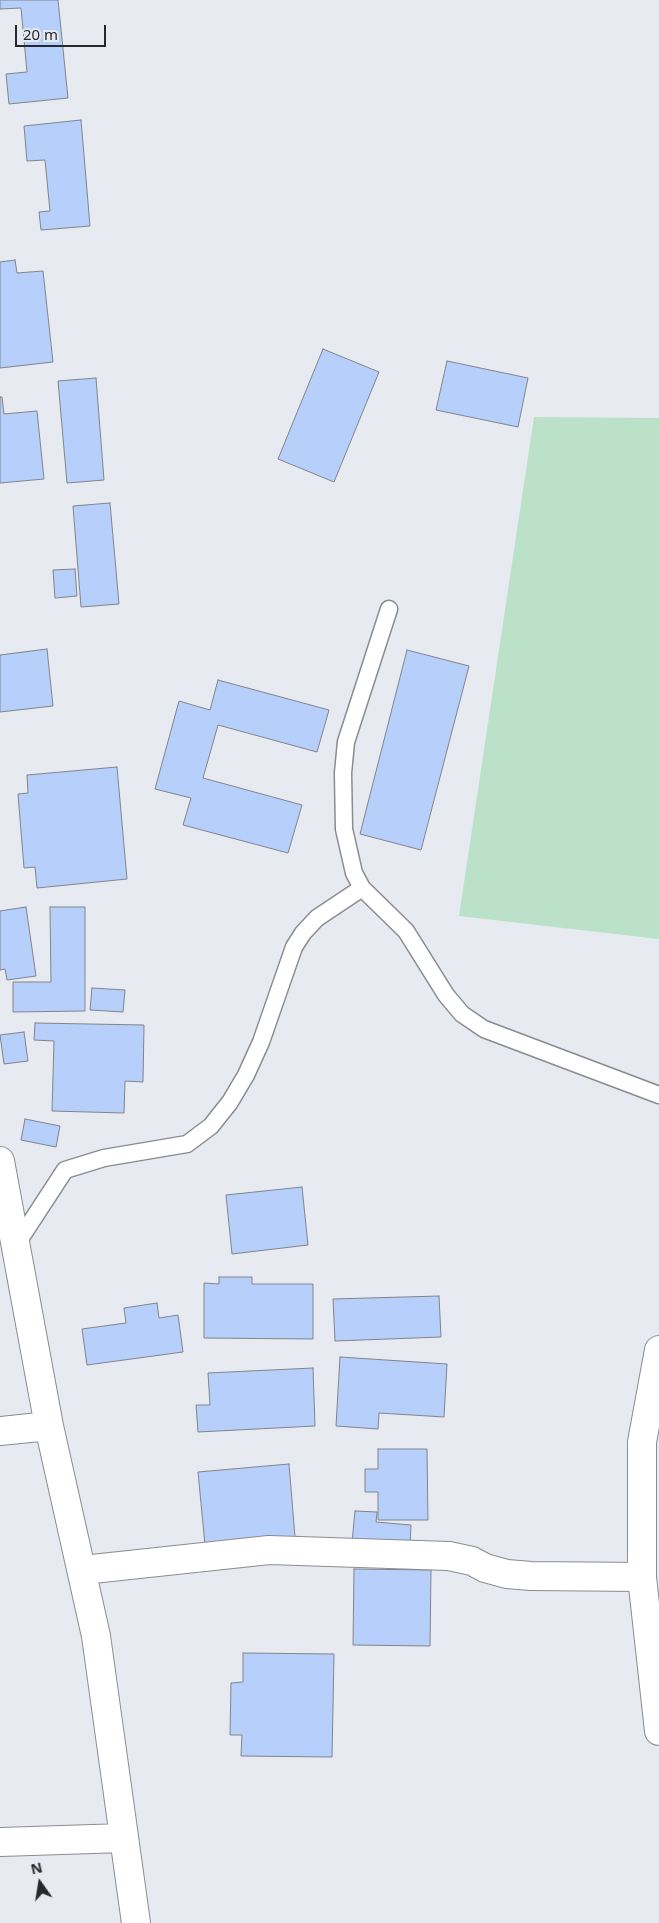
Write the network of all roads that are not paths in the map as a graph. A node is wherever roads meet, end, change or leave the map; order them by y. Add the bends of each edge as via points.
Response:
1 (389, 610) dead end
2 (362, 888) junction
3 (659, 1095) edge
4 (0, 1161) edge
5 (16, 1245) junction
6 (659, 1350) edge
7 (49, 1426) junction
8 (0, 1431) edge
9 (83, 1570) junction
10 (642, 1577) junction
11 (659, 1731) edge
12 (124, 1838) junction
13 (0, 1842) edge
14 (136, 1923) edge

1 - 2 lane via 346,742 344,829 354,873
2 - 3 lane via 406,931 446,996 462,1014 484,1029
2 - 5 lane via 317,918 294,947 246,1075 211,1126 187,1144 104,1158 65,1170
4 - 5 street
5 - 7 street
6 - 10 street via 642,1442
7 - 8 street
7 - 9 street
9 - 10 street via 269,1550 449,1556 507,1574 531,1576
9 - 12 street via 96,1636
10 - 11 street
12 - 13 street
12 - 14 street

